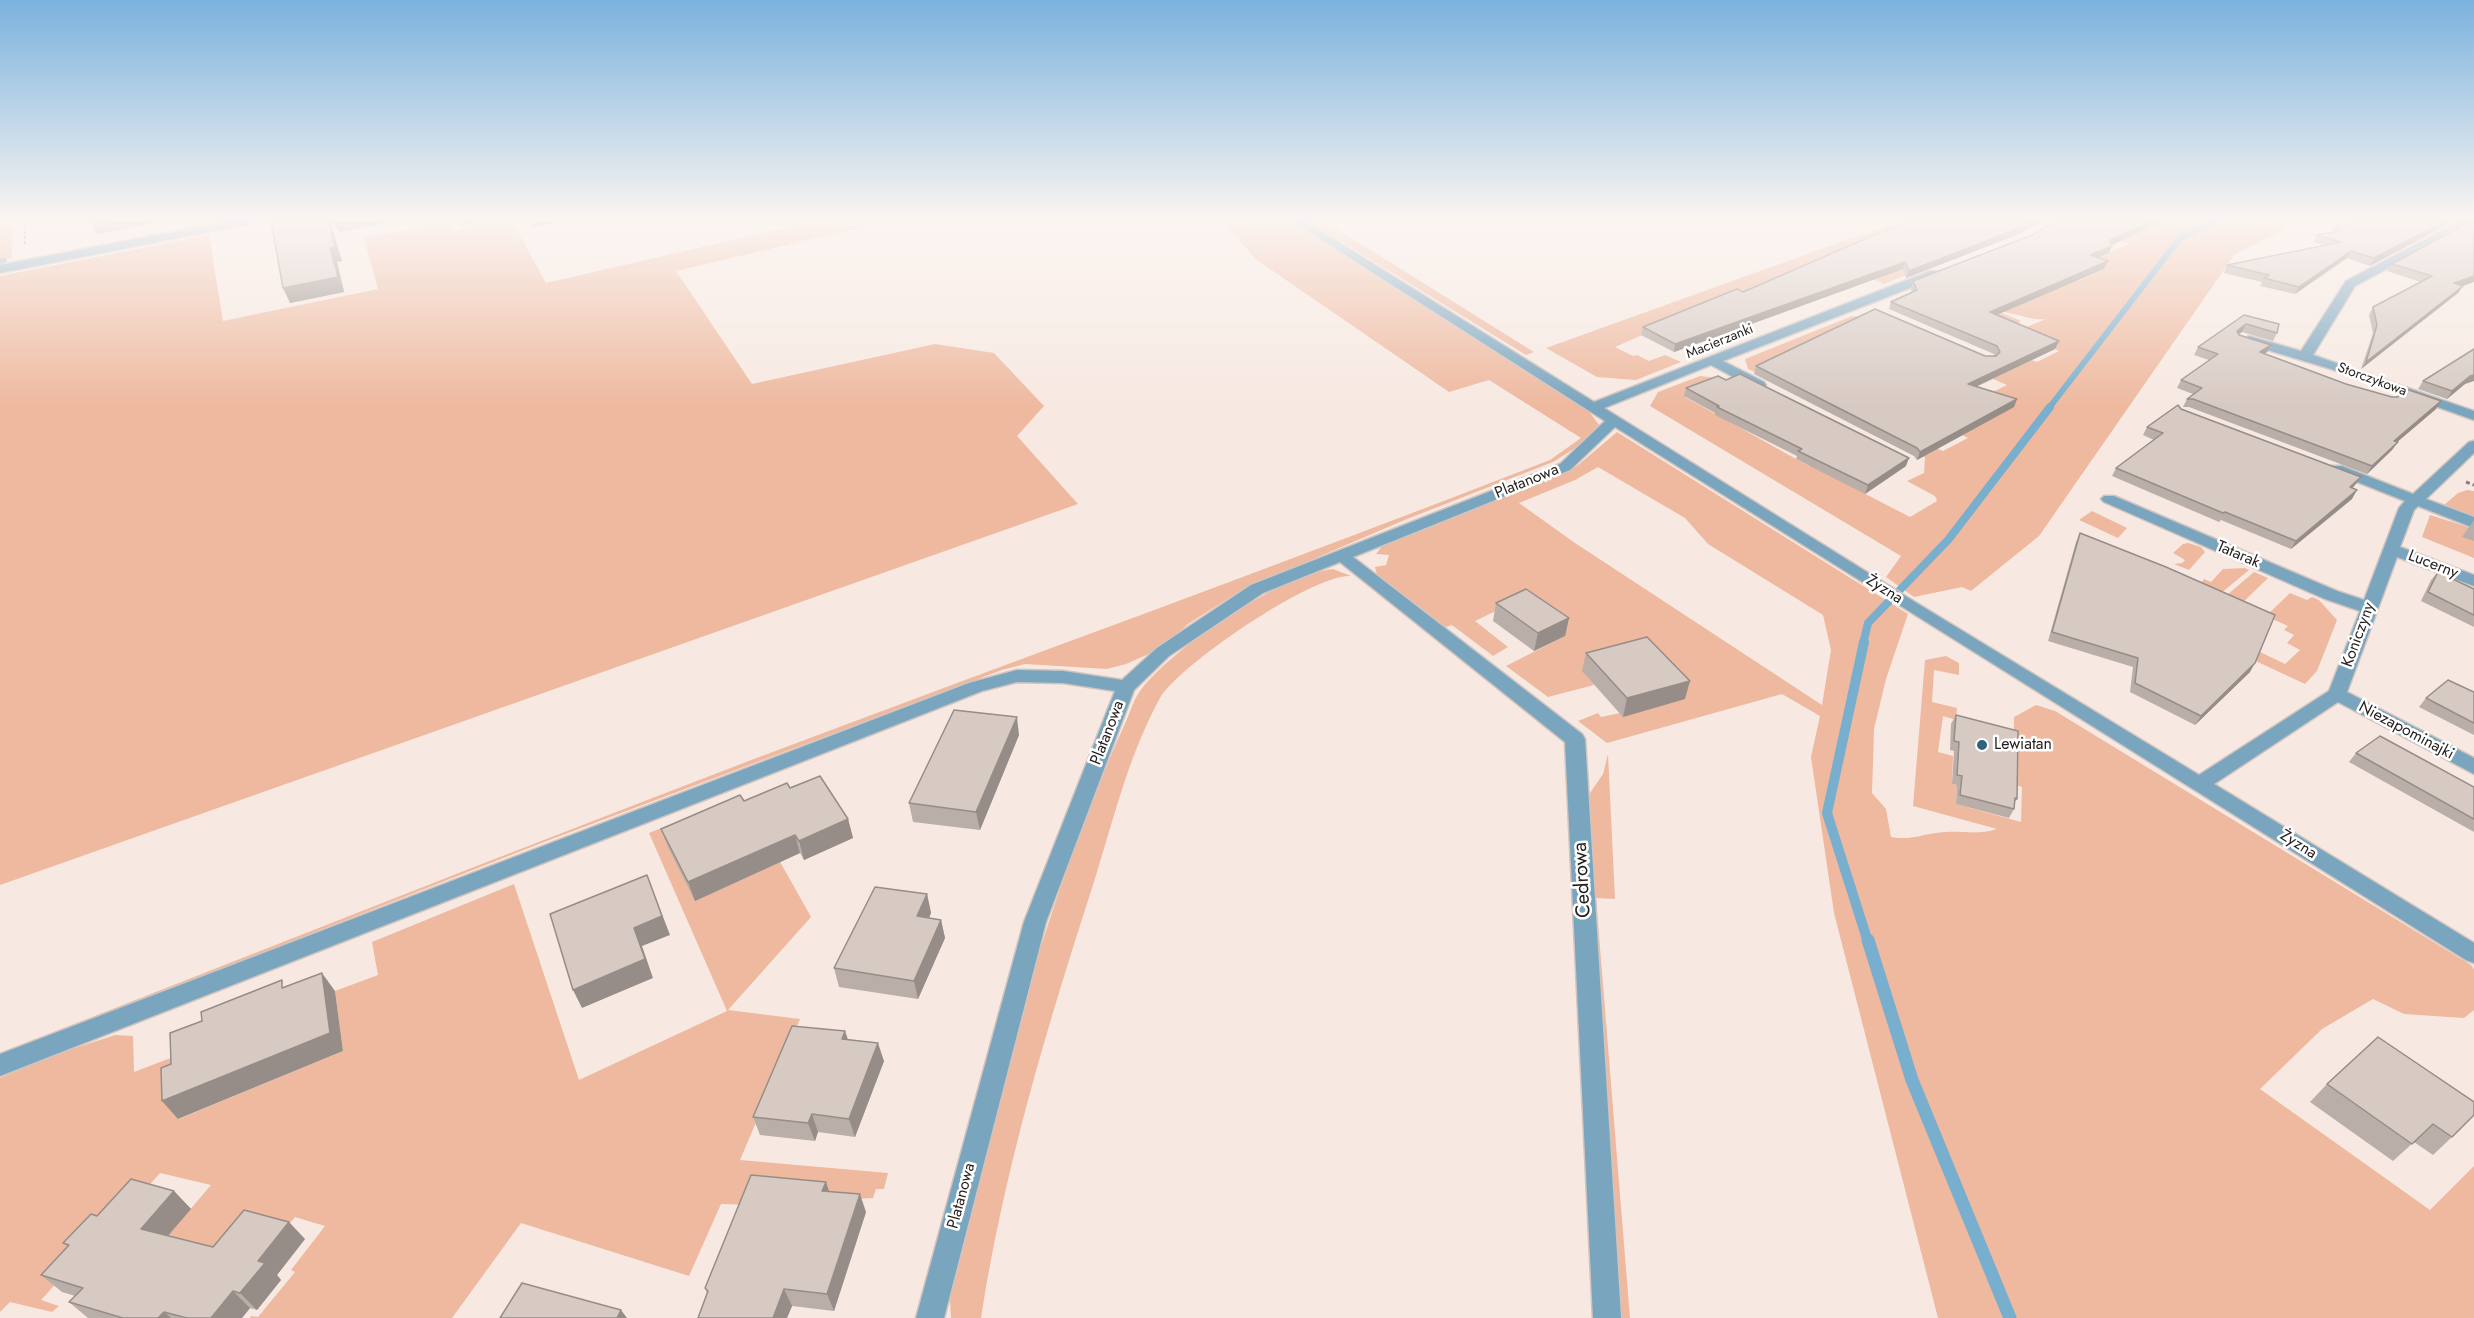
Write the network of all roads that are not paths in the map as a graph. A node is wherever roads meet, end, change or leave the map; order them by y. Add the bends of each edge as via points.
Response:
1 (1395, 283) edge
2 (1913, 283) edge
3 (2353, 283) edge
4 (1859, 304) junction
5 (1881, 313) edge
6 (2241, 338) edge
7 (2304, 356) junction
8 (1713, 361) junction
9 (1772, 392) edge
10 (1593, 407) junction
11 (2474, 416) edge
12 (1613, 421) junction
13 (2473, 448) edge
14 (2328, 466) edge
15 (2109, 499) dead end
16 (2416, 499) junction
17 (2474, 523) edge
18 (2391, 549) junction
19 (1341, 555) junction
20 (2474, 581) edge
21 (2369, 608) junction
22 (1126, 687) junction
23 (2337, 694) junction
24 (2474, 767) edge
25 (2200, 784) junction
26 (2474, 954) edge
27 (0, 1065) edge
28 (930, 1318) edge
29 (1607, 1318) edge

1 - 10 street, Żyzna
2 - 4 street, Macierzanki
3 - 7 street
4 - 5 street
4 - 8 street, Macierzanki
6 - 7 street, Storczykowa
7 - 11 street, Storczykowa
8 - 9 street
8 - 10 street, Macierzanki
10 - 12 street, Żyzna
12 - 19 street, Platanowa via 1565,467
12 - 25 street, Żyzna
13 - 16 street, Koniczyny
14 - 16 street
15 - 21 street, Tatarak via 2331,596
16 - 17 street
16 - 18 street, Koniczyny via 2407,508
18 - 20 street, Lucerny
18 - 21 street, Koniczyny
19 - 22 street, Platanowa via 1257,589 1163,652
19 - 29 street, Cedrowa via 1575,739
21 - 23 street, Koniczyny
22 - 27 street via 1063,677 1017,676 976,687
22 - 28 street, Platanowa via 1035,922
23 - 24 street, Niezapominajki
23 - 25 street
25 - 26 street, Żyzna

